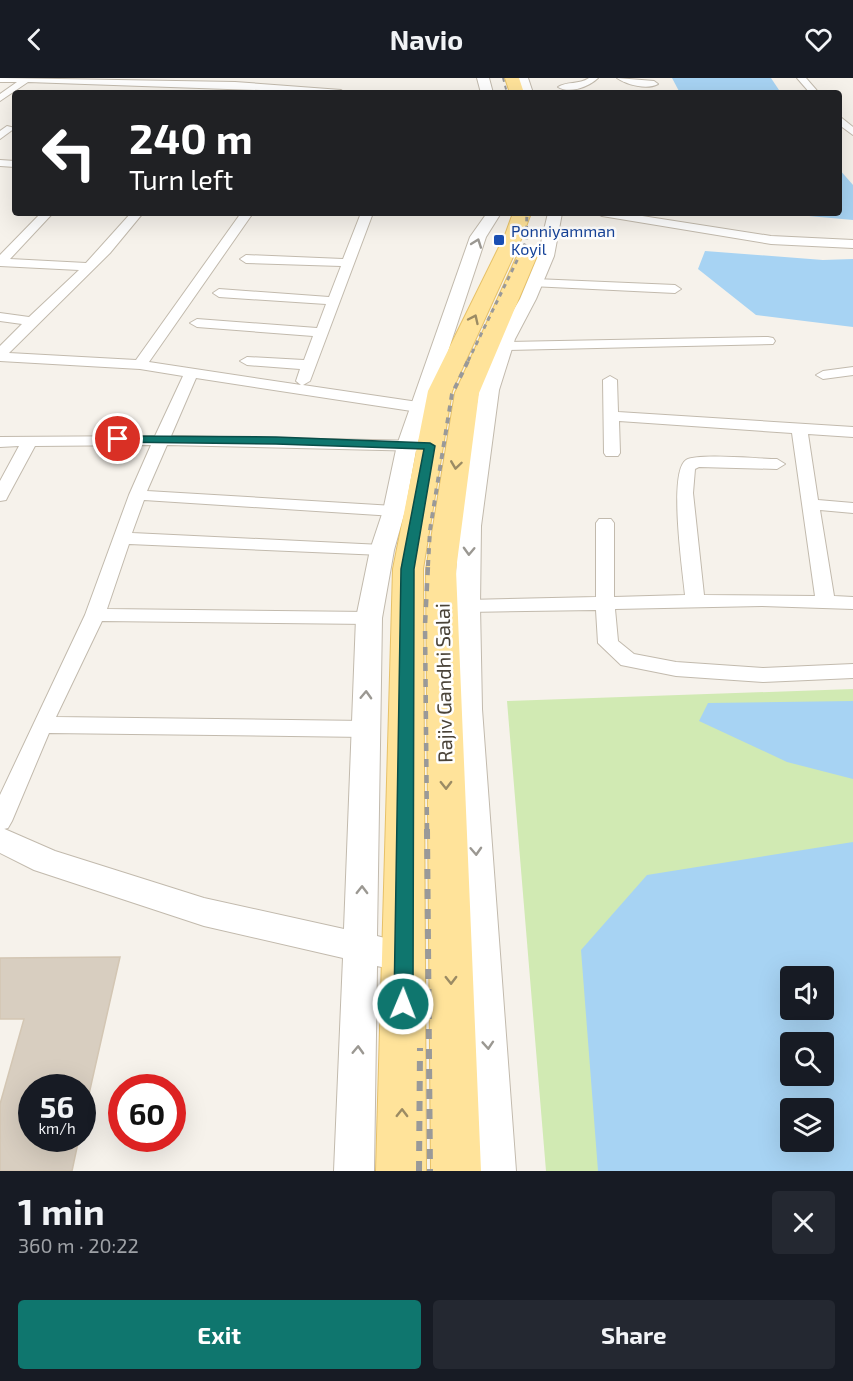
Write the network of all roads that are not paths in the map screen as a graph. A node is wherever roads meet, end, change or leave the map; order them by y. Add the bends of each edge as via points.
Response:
1 (594, 78) edge
2 (621, 78) edge
3 (801, 78) edge
4 (0, 79) edge
5 (27, 79) edge
6 (554, 79) edge
7 (85, 81) junction
8 (189, 81) edge
9 (158, 83) junction
10 (654, 84) dead end
11 (562, 87) junction
12 (239, 89) edge
13 (74, 90) edge
14 (153, 90) edge
15 (264, 90) edge
16 (566, 90) edge
17 (812, 90) edge
18 (0, 98) edge
19 (842, 122) edge
20 (10, 128) dead end
21 (853, 132) edge
22 (0, 136) edge
23 (44, 216) edge
24 (134, 216) edge
25 (245, 216) edge
26 (366, 216) edge
27 (492, 216) edge
28 (521, 216) edge
29 (542, 216) edge
30 (554, 216) edge
31 (621, 216) edge
32 (853, 244) edge
33 (246, 259) dead end
34 (348, 263) junction
35 (88, 267) junction
36 (535, 283) junction
37 (675, 289) dead end
38 (219, 293) dead end
39 (333, 301) junction
40 (0, 317) edge
41 (30, 321) junction
42 (197, 323) dead end
43 (321, 332) junction
44 (768, 341) dead end
45 (504, 346) junction
46 (0, 355) edge
47 (247, 361) dead end
48 (140, 365) junction
49 (309, 365) junction
50 (853, 371) edge
51 (191, 373) junction
52 (824, 375) dead end
53 (610, 380) dead end
54 (303, 381) dead end
55 (418, 407) junction
56 (612, 416) junction
57 (799, 429) junction
58 (853, 432) edge
59 (162, 439) junction
60 (30, 441) junction
61 (0, 442) edge
62 (418, 446) junction
63 (612, 453) dead end
64 (777, 465) dead end
65 (137, 495) junction
66 (0, 496) edge
67 (811, 504) junction
68 (853, 508) edge
69 (394, 511) junction
70 (605, 524) dead end
71 (122, 538) junction
72 (382, 550) junction
73 (695, 601) junction
74 (825, 601) junction
75 (605, 603) junction
76 (853, 603) edge
77 (467, 606) junction
78 (95, 615) junction
79 (369, 618) junction
80 (853, 671) edge
81 (42, 725) junction
82 (365, 729) junction
83 (0, 821) edge
84 (0, 839) edge
85 (361, 948) junction
86 (404, 957) junction
87 (354, 1171) edge
88 (401, 1171) edge
89 (456, 1171) edge
90 (496, 1171) edge

1 - 11 street via 585,85
2 - 10 street
3 - 17 street
4 - 5 street
5 - 7 street
5 - 18 street
6 - 11 street
7 - 9 street
7 - 13 street
8 - 9 street
8 - 12 street
9 - 14 street
11 - 16 street
12 - 15 street
19 - 21 street
20 - 22 street
23 - 35 street via 0,262
24 - 35 street
25 - 48 street
26 - 34 street
55 -> 27 street via 478,237
62 -> 28 main road, Rajiv Gandhi Salai
29 -> 89 main road, Rajiv Gandhi Salai via 467,393 441,570
30 - 36 street via 546,256
31 - 32 street via 771,240
33 - 34 street
34 - 39 street
35 - 41 street
36 - 37 street
36 - 45 street
38 - 39 street
39 - 43 street
40 - 41 street
41 - 46 street
42 - 43 street
43 - 49 street
44 - 45 street
45 -> 77 street via 489,390 483,428 470,526
46 - 48 street
47 - 49 street
48 - 51 street
49 - 54 street
50 - 52 street
51 - 55 street
51 - 59 street
53 - 56 street
55 - 62 street
56 - 57 street
56 - 63 street
57 - 58 street
57 - 67 street
59 - 60 street
59 - 62 street
59 - 65 street
60 - 61 street
60 - 66 street
62 - 69 street
62 - 86 main road, Rajiv Gandhi Salai via 408,569
64 - 73 street via 698,462 687,469 685,493
65 - 69 street
65 - 71 street
67 - 68 street
67 - 74 street
69 - 72 street
70 - 75 street
71 - 72 street
71 - 78 street
72 - 79 street
73 - 74 street
73 - 75 street
74 - 76 street
75 - 77 street
75 - 80 street via 608,643 628,660 676,669 763,675
77 -> 90 street via 468,721
78 - 79 street
78 - 81 street
82 -> 79 street
81 - 82 street
81 - 83 street
85 -> 82 street
84 - 85 street via 45,861 130,890 204,912
85 - 86 street
87 -> 85 street
88 -> 86 main road, Rajiv Gandhi Salai

